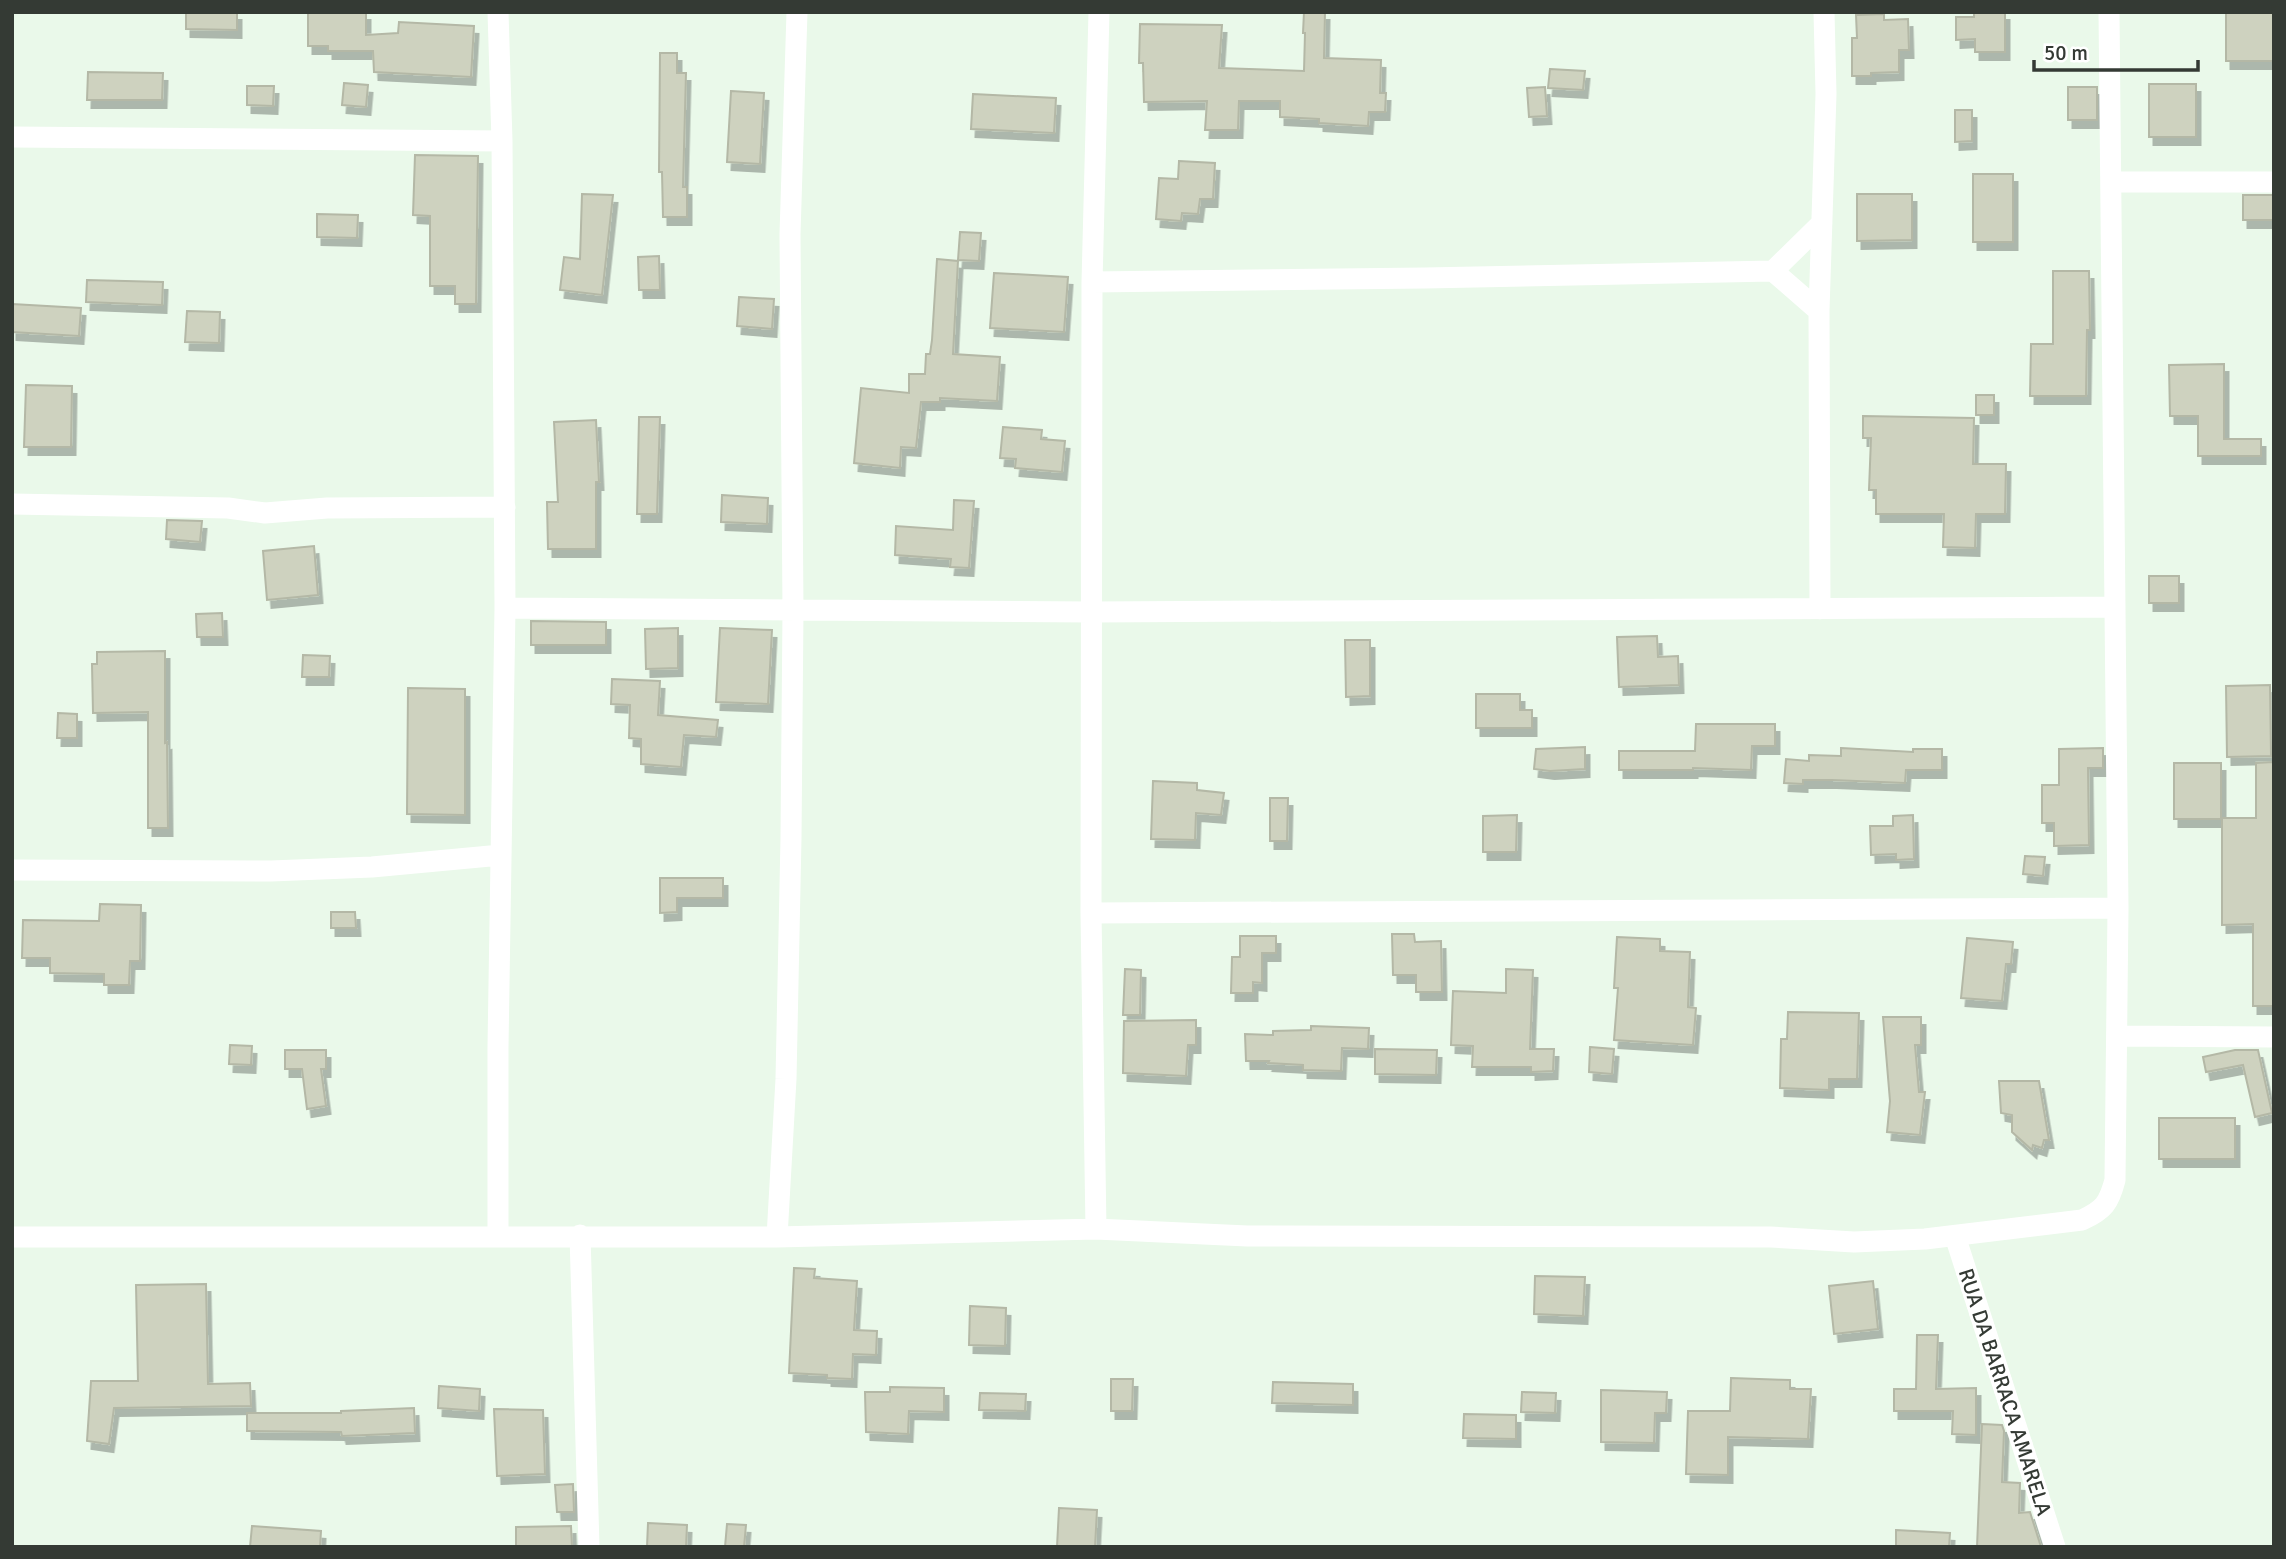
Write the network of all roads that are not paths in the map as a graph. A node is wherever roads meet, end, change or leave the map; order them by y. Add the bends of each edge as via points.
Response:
1 (498, 12) edge
2 (797, 12) edge
3 (1099, 12) edge
4 (1824, 12) edge
5 (2109, 12) edge
6 (12, 137) edge
7 (502, 141) junction
8 (2112, 182) junction
9 (2274, 182) edge
10 (1822, 223) junction
11 (1773, 271) junction
12 (1092, 282) junction
13 (1819, 311) junction
14 (12, 504) edge
15 (505, 507) junction
16 (2114, 607) junction
17 (505, 608) junction
18 (1820, 609) junction
19 (793, 610) junction
20 (1092, 612) junction
21 (501, 855) junction
22 (12, 870) edge
23 (2118, 908) junction
24 (1091, 914) junction
25 (2117, 1036) junction
26 (2274, 1037) edge
27 (1096, 1230) junction
28 (580, 1236) junction
29 (1955, 1236) junction
30 (12, 1237) edge
31 (498, 1237) junction
32 (777, 1237) junction
33 (589, 1547) edge
34 (2055, 1547) edge

1 - 7 street
2 - 19 street via 790,234
3 - 12 street
4 - 10 street
5 - 8 street
6 - 7 street
7 - 15 street
8 - 9 street
8 - 16 street
10 - 11 street
10 - 13 street
11 - 12 street
11 - 13 street
12 - 20 street
13 - 18 street
14 - 15 street via 228,508 265,513
15 - 17 street
16 - 18 street
16 - 23 street
17 - 19 street
17 - 21 street
18 - 20 street
19 - 20 street
19 - 32 street via 786,1079
20 - 24 street
21 - 22 street via 271,871
21 - 31 street
23 - 24 street
23 - 25 street
24 - 27 street
25 - 26 street
25 - 29 street via 2115,1180 2100,1212 2082,1220
27 - 29 street via 1247,1236 1771,1237 1854,1242
27 - 32 street
28 - 31 street
28 - 32 street
28 - 33 street
29 - 34 street, RUA DA BARRACA AMARELA
30 - 31 street

